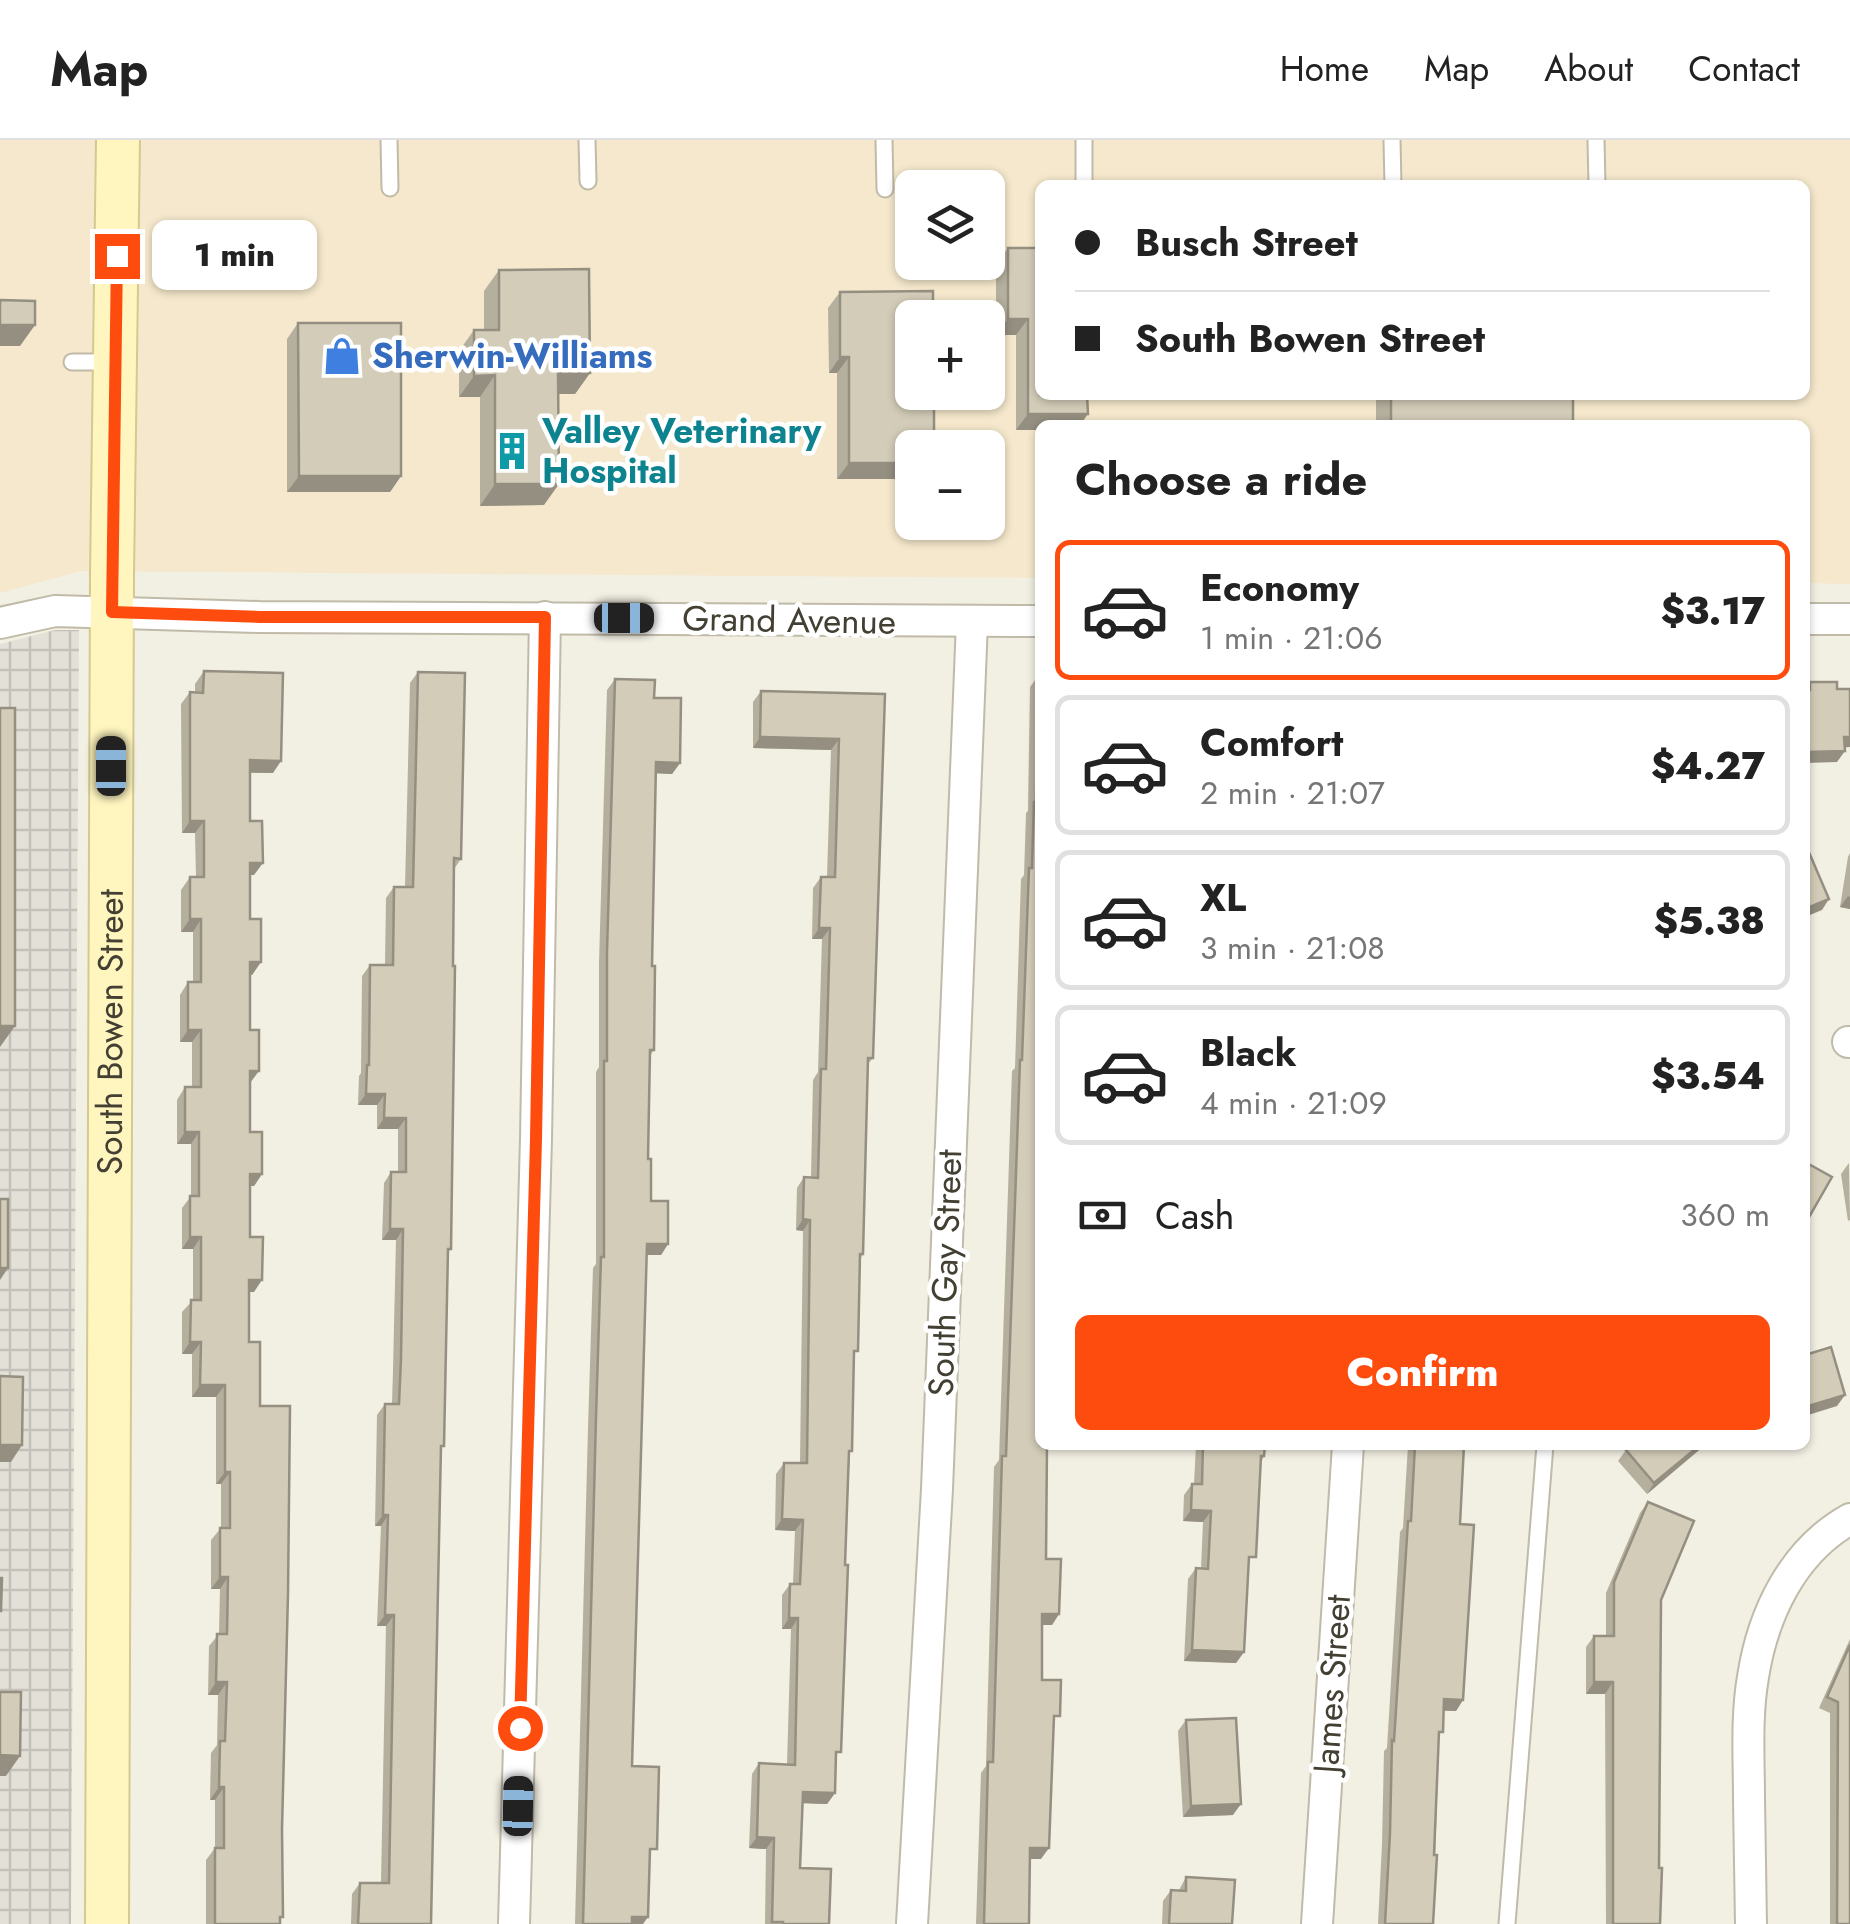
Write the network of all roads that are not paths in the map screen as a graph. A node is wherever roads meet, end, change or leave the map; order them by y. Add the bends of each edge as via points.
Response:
1 (118, 140) edge
2 (390, 140) edge
3 (587, 140) edge
4 (884, 140) edge
5 (1084, 140) edge
6 (1392, 140) edge
7 (1596, 140) edge
8 (1084, 180) edge
9 (1393, 180) edge
10 (1597, 180) edge
11 (588, 181) dead end
12 (390, 188) dead end
13 (885, 189) dead end
14 (72, 362) dead end
15 (115, 362) junction
16 (112, 612) junction
17 (545, 617) junction
18 (1810, 619) edge
19 (1850, 619) edge
20 (1035, 621) edge
21 (972, 622) junction
22 (0, 624) edge
23 (1348, 1450) edge
24 (1545, 1450) edge
25 (1850, 1518) edge
26 (106, 1924) edge
27 (514, 1924) edge
28 (912, 1924) edge
29 (1316, 1924) edge
30 (1508, 1924) edge
31 (1751, 1924) edge

1 - 15 street, South Bowen Street
2 - 12 lane
3 - 11 lane
4 - 13 lane
5 - 8 lane
6 - 9 lane
7 - 10 lane
14 - 15 lane
15 - 16 street, South Bowen Street
16 - 17 street, Grand Avenue
16 - 22 street, Grand Avenue via 55,612
16 - 26 street, South Bowen Street
17 - 21 street, Grand Avenue
17 - 27 street
18 - 19 street
20 - 21 street, Grand Avenue
21 - 28 street, South Gay Street via 938,1470
23 - 29 street, James Street
24 - 30 lane
25 - 31 street via 1829,1530 1791,1572 1770,1612 1752,1678

